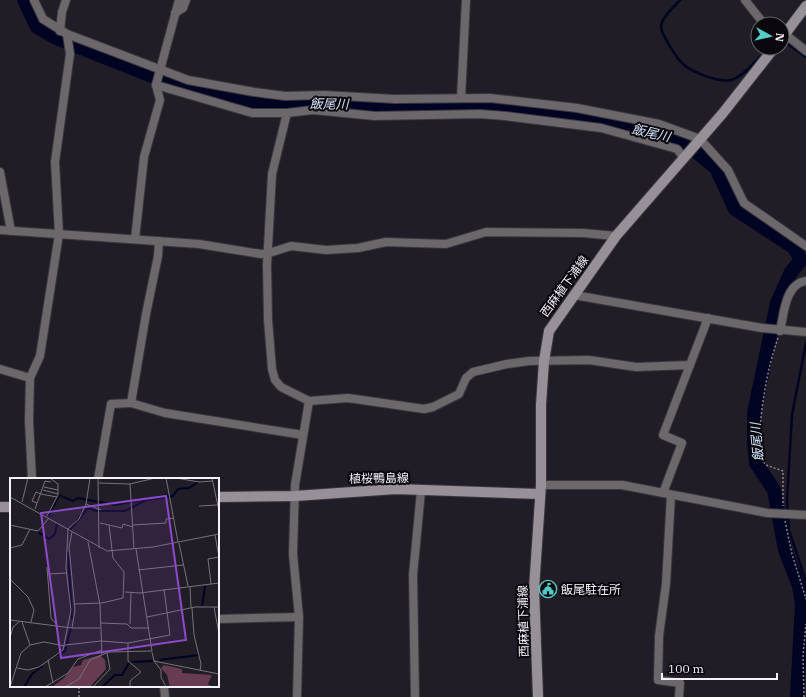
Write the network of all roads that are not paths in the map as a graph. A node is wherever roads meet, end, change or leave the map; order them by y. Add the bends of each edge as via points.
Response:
1 (34, 0) edge
2 (66, 0) edge
3 (179, 0) edge
4 (186, 0) edge
5 (466, 0) edge
6 (745, 0) edge
7 (806, 6) edge
8 (175, 13) junction
9 (758, 16) edge
10 (790, 27) edge
11 (63, 32) junction
12 (790, 41) edge
13 (806, 51) edge
14 (768, 56) edge
15 (160, 70) junction
16 (156, 85) junction
17 (461, 98) junction
18 (286, 113) junction
19 (699, 141) junction
20 (685, 156) junction
21 (0, 172) edge
22 (0, 230) edge
23 (11, 231) junction
24 (59, 234) junction
25 (616, 236) junction
26 (135, 239) junction
27 (159, 241) junction
28 (806, 246) edge
29 (269, 253) junction
30 (806, 281) edge
31 (574, 295) junction
32 (708, 318) junction
33 (780, 331) junction
34 (806, 332) edge
35 (544, 361) junction
36 (690, 365) junction
37 (0, 369) edge
38 (30, 378) junction
39 (309, 401) junction
40 (131, 403) junction
41 (303, 435) junction
42 (32, 478) edge
43 (98, 478) edge
44 (541, 489) junction
45 (421, 491) junction
46 (667, 494) junction
47 (295, 496) junction
48 (219, 497) edge
49 (806, 514) edge
50 (299, 617) junction
51 (219, 619) edge
52 (164, 687) edge
53 (165, 697) edge
54 (297, 697) edge
55 (415, 697) edge
56 (538, 697) edge
57 (679, 697) edge

1 - 11 street via 43,19
2 - 11 street via 62,12
3 - 8 street
4 - 8 street via 183,8
5 - 17 street
6 - 9 street
7 - 10 main road
8 - 15 street
11 - 15 street
11 - 24 street via 70,54 55,162
12 - 13 street
14 - 19 main road, 西麻植下浦線
15 - 16 street
15 - 17 street via 188,80 285,96 324,94 396,99
16 - 18 street via 252,112
16 - 26 street via 160,100 140,178
17 - 19 street via 490,98 619,115 659,124
18 - 20 street via 313,110 375,116 505,116 601,128 677,149
18 - 29 street via 272,174
19 - 20 main road, 西麻植下浦線
19 - 28 street via 728,170 744,203
20 - 25 main road, 西麻植下浦線
21 - 23 street
22 - 23 street
23 - 24 street
24 - 26 street
24 - 38 street via 40,356
25 - 29 street via 486,232 446,244 386,242 358,248 326,250 291,246
25 - 31 main road, 西麻植下浦線
26 - 27 street
27 - 29 street
27 - 40 street
29 - 39 street via 268,320 272,369 275,380 281,386
30 - 33 street via 792,288 784,309
31 - 32 street
31 - 35 main road, 西麻植下浦線 via 549,331
32 - 33 street
32 - 36 street
33 - 34 street
35 - 36 street via 589,360 636,367
35 - 39 street via 507,364 473,372 466,378 459,394 424,409 348,398
35 - 44 main road, 西麻植下浦線
36 - 46 street via 663,435 682,444
37 - 38 street
38 - 42 street
39 - 41 street
40 - 41 street via 165,413
40 - 43 street via 111,404
41 - 47 street via 295,475
44 - 45 main road, 植桜鴨島線
44 - 46 street via 622,486
44 - 56 main road, 西麻植下浦線 via 534,589
45 - 47 main road, 植桜鴨島線 via 378,489
45 - 55 street via 413,575
46 - 49 street via 767,512
46 - 57 street via 666,584 658,680 680,683
47 - 48 main road, 植桜鴨島線
47 - 50 street via 292,554
50 - 51 street
50 - 54 street
52 - 53 street

